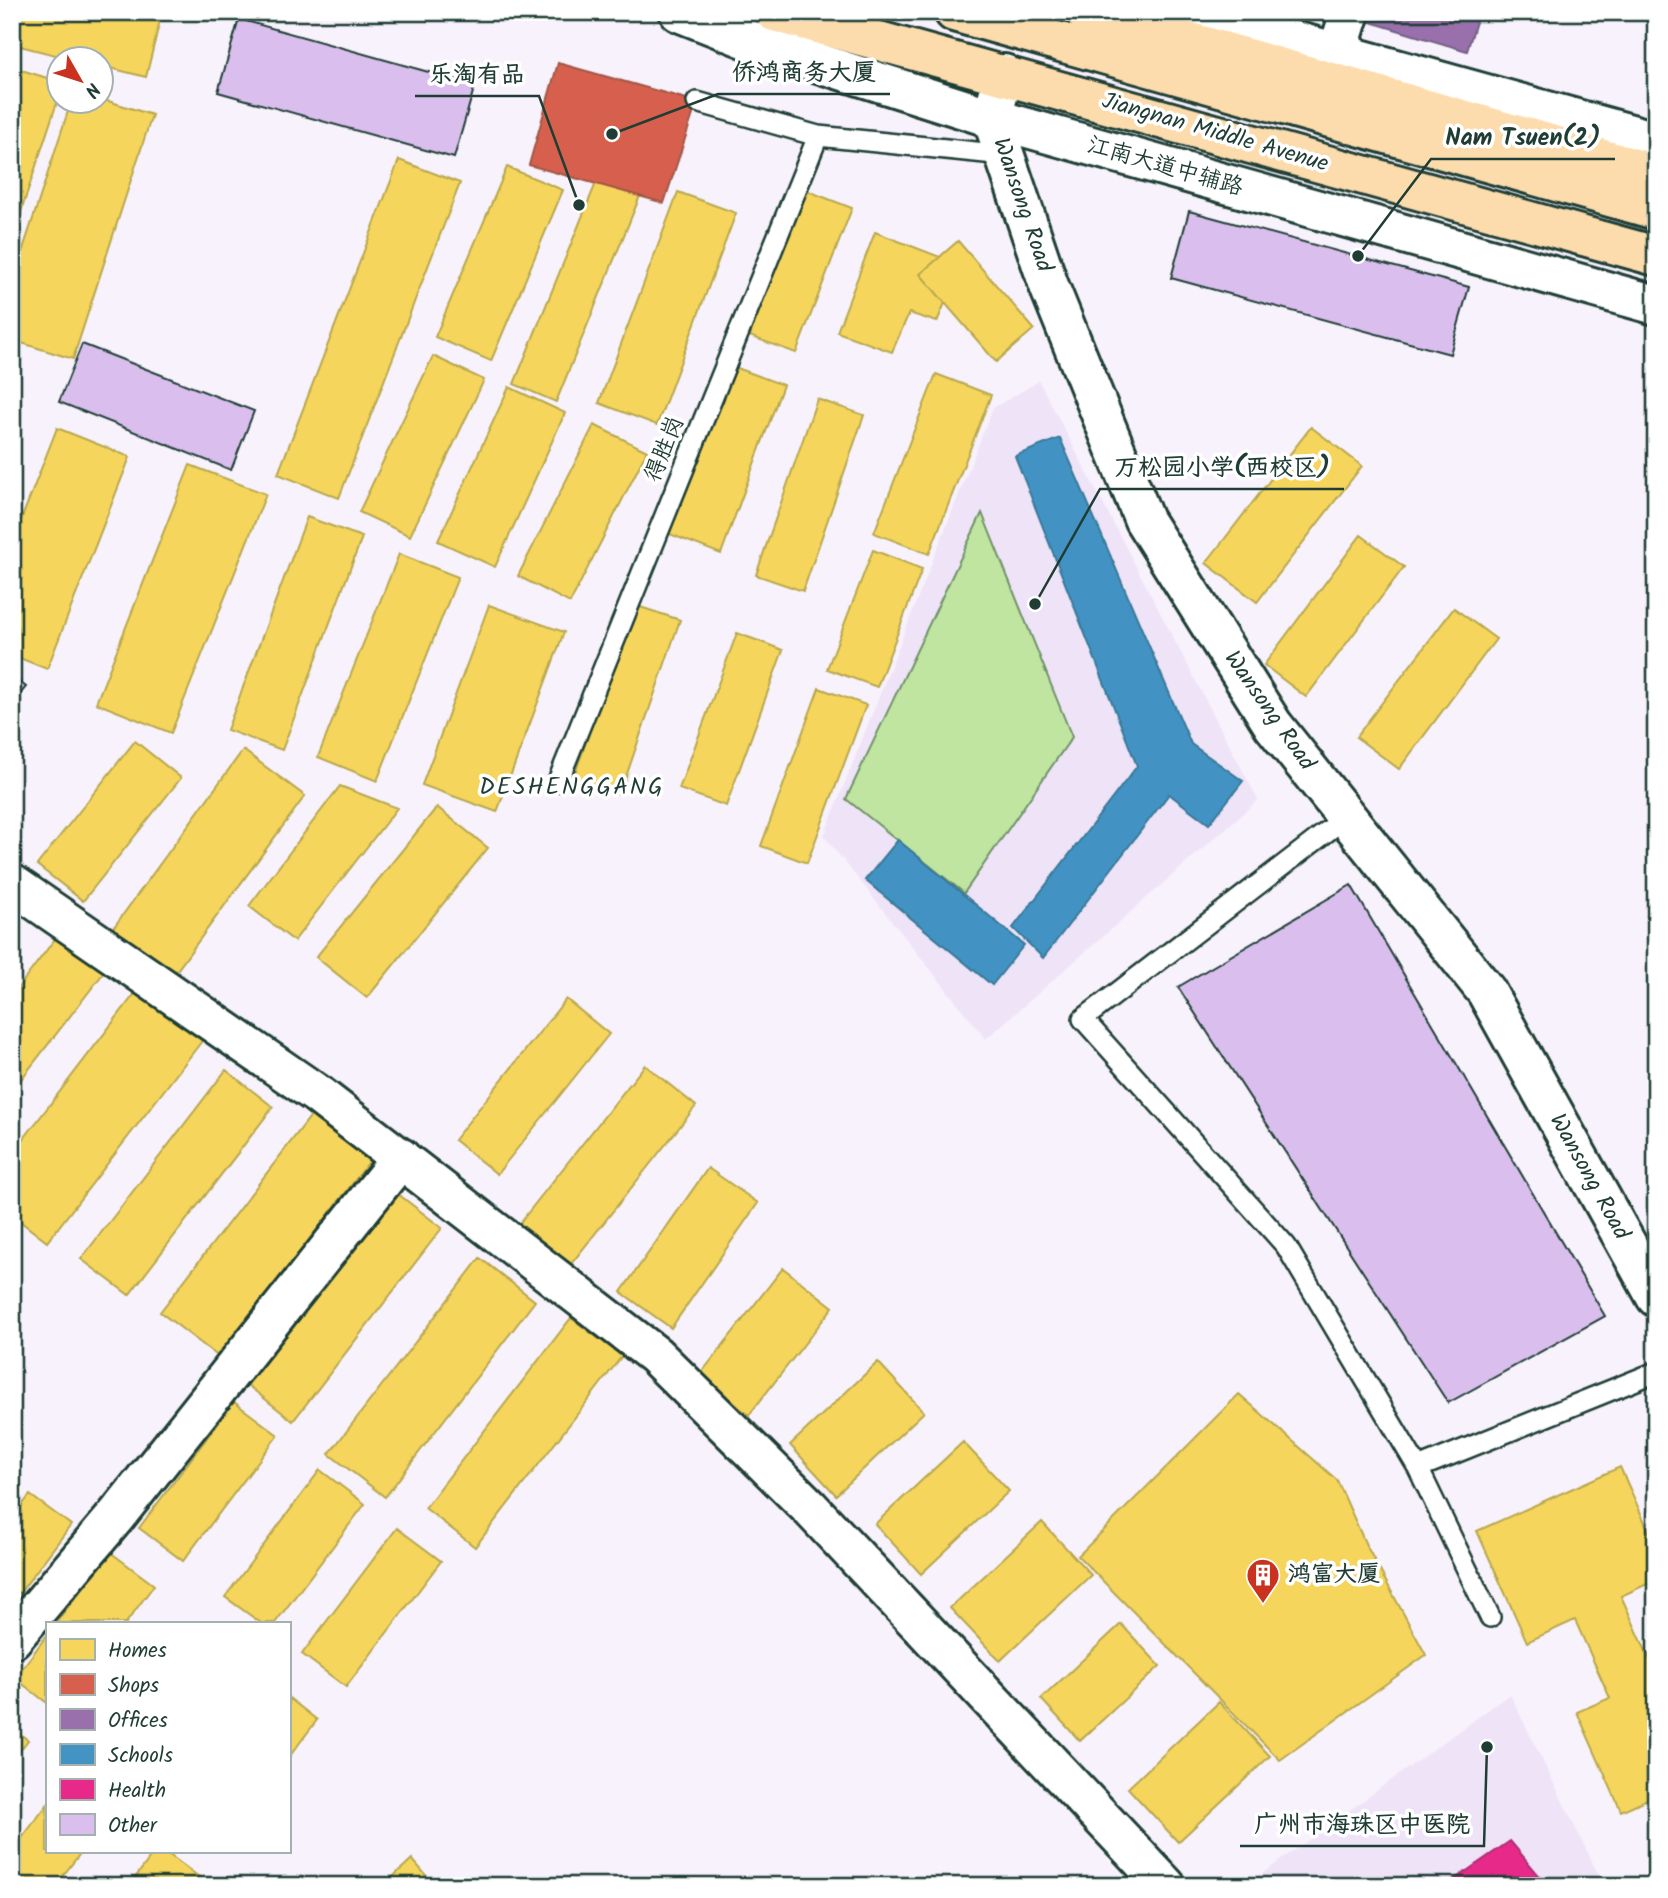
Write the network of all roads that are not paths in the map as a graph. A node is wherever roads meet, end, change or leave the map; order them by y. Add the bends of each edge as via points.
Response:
1 (679, 12) edge
2 (774, 12) edge
3 (954, 12) edge
4 (1190, 12) edge
5 (1350, 12) edge
6 (1079, 23) edge
7 (1338, 51) junction
8 (1004, 74) junction
9 (697, 102) dead end
10 (992, 118) junction
11 (818, 136) junction
12 (1656, 141) edge
13 (1005, 155) junction
14 (1656, 174) edge
15 (1656, 210) edge
16 (1642, 252) edge
17 (1615, 294) junction
18 (1656, 305) edge
19 (558, 780) dead end
20 (1346, 817) junction
21 (12, 884) edge
22 (401, 1158) junction
23 (1655, 1295) edge
24 (1656, 1372) edge
25 (1418, 1468) junction
26 (1490, 1617) dead end
27 (12, 1639) edge
28 (1166, 1886) edge

1 - 10 street, 江南大道中辅路 via 765,46
2 - 8 main road, Jiangnan Middle Avenue
3 - 6 main road, Jiangnan Middle Avenue
4 - 7 street
5 - 7 street
6 - 14 main road via 1483,125
6 - 15 main road, Jiangnan Middle Avenue
7 - 12 street
8 - 10 street, Wansong Road
8 - 16 main road, Jiangnan Middle Avenue
9 - 11 lane
10 - 13 street, Wansong Road
10 - 17 street, 江南大道中辅路
11 - 13 lane
11 - 19 lane, 得胜岗
13 - 20 street, Wansong Road via 1049,286 1144,520 1273,725
16 - 17 street
17 - 18 street, 江南大道中辅路
20 - 23 street, Wansong Road via 1486,991
20 - 25 lane via 1083,1019 1286,1247
21 - 22 street via 317,1094
22 - 27 street via 143,1483
22 - 28 street via 655,1355 810,1508
24 - 25 lane
25 - 26 lane

